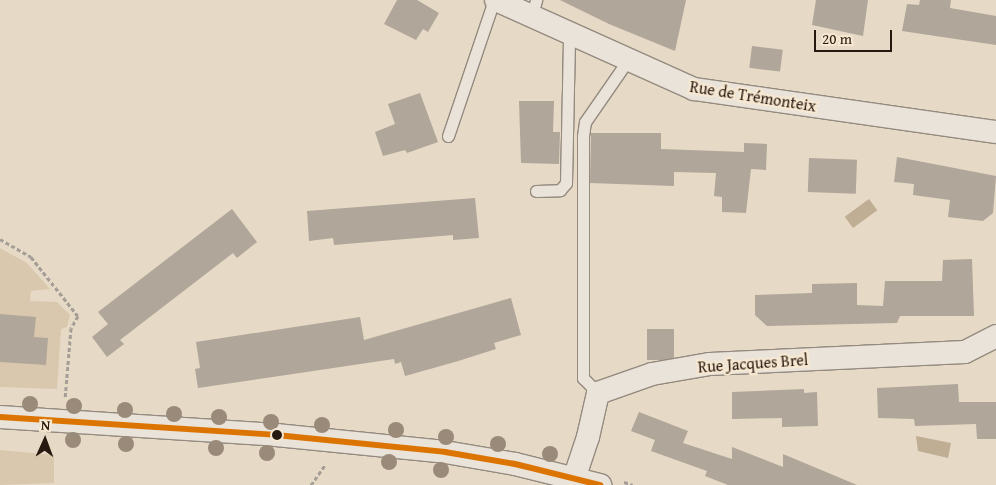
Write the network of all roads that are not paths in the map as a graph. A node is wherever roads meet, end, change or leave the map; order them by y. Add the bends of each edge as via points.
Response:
1 (495, 0) edge
2 (533, 9) edge
3 (569, 34) junction
4 (628, 60) junction
5 (996, 132) edge
6 (448, 136) dead end
7 (536, 191) dead end
8 (996, 336) edge
9 (598, 393) junction
10 (0, 417) edge
11 (574, 482) edge
12 (600, 485) edge

1 - 2 street, Rue de Trémonteix
1 - 6 lane
2 - 3 street, Rue de Trémonteix
3 - 4 street, Rue de Trémonteix
3 - 7 lane via 566,183 560,190
4 - 5 street, Rue de Trémonteix via 694,89
4 - 9 lane via 585,122 583,136 584,378
8 - 9 street, Rue Jacques Brel via 965,352 710,364 652,374
9 - 11 street
10 - 11 street via 276,435 445,452
11 - 12 street

